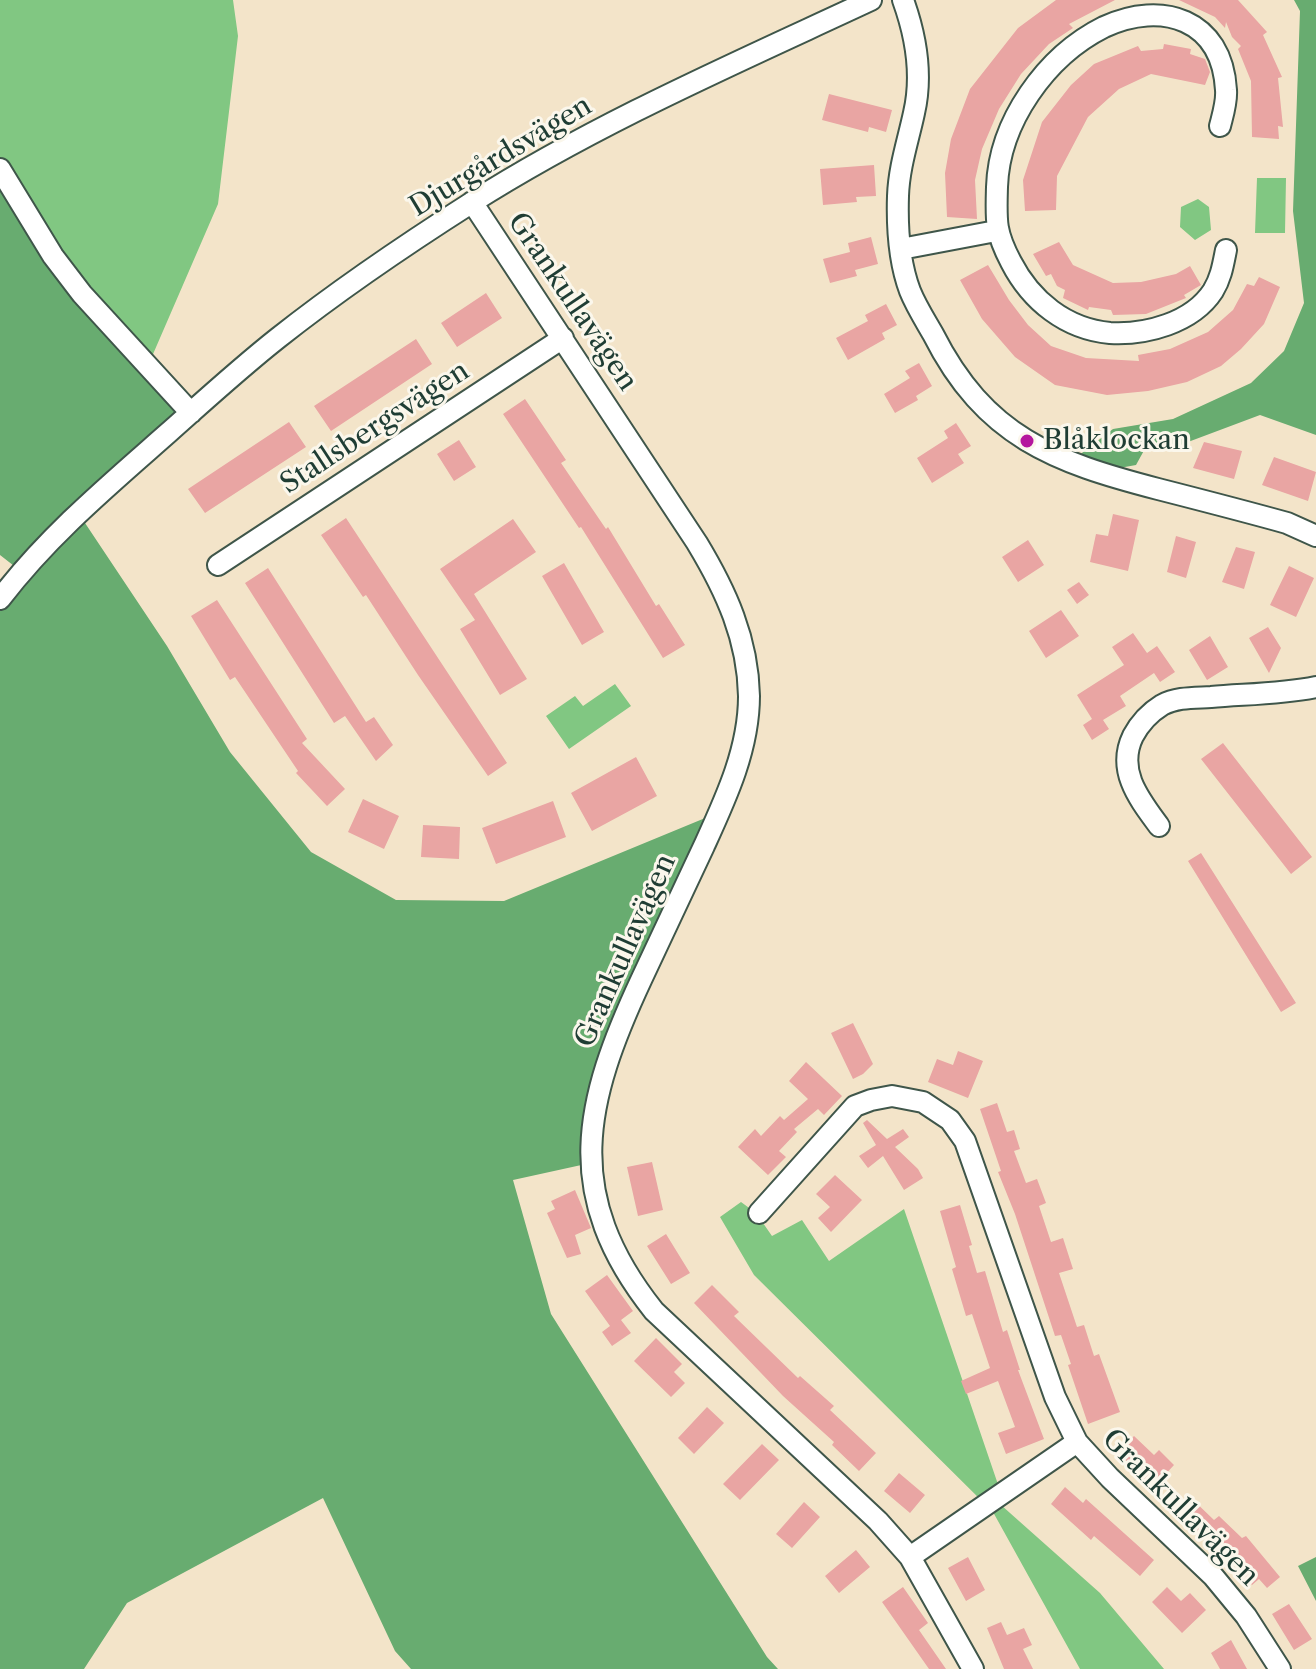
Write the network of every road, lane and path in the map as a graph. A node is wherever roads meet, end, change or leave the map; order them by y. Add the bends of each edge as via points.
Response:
1 (871, 0) edge
2 (903, 0) edge
3 (1220, 126) dead end
4 (0, 169) edge
5 (472, 202) junction
6 (996, 231) junction
7 (901, 249) junction
8 (1226, 250) dead end
9 (563, 338) junction
10 (191, 413) junction
11 (1316, 536) edge
12 (218, 565) dead end
13 (0, 599) edge
14 (1316, 687) edge
15 (1159, 826) dead end
16 (759, 1213) dead end
17 (1077, 1442) junction
18 (910, 1557) junction
19 (973, 1669) edge
20 (1280, 1669) edge

1 - 5 street, Djurgårdsvägen via 596,131
2 - 7 street via 913,30 918,82 899,182
3 - 6 street via 1225,77 1210,38 1196,25 1158,14 1105,26 1060,58 1023,103 1002,147
4 - 10 street via 60,266
5 - 9 street, Grankullavägen
5 - 10 street, Djurgårdsvägen via 336,294
6 - 7 street
6 - 8 street via 1016,272 1041,303 1077,325 1114,333 1168,325 1196,308 1214,289
7 - 11 street via 910,291 957,375 1027,441 1095,472 1287,523
9 - 12 street, Stallsbergsvägen
9 - 18 street, Grankullavägen via 719,580 743,641 748,681 746,731 736,771 600,1081 590,1149 602,1218 629,1276 654,1311
10 - 13 street, Djurgårdsvägen via 61,530
14 - 15 street via 1176,700 1151,713 1131,740 1128,766 1136,795
16 - 17 street, Grankullavägen via 855,1106 902,1097 942,1112 965,1141 1055,1397
17 - 18 street
17 - 20 street, Grankullavägen via 1222,1586
18 - 19 street, Grankullavägen

